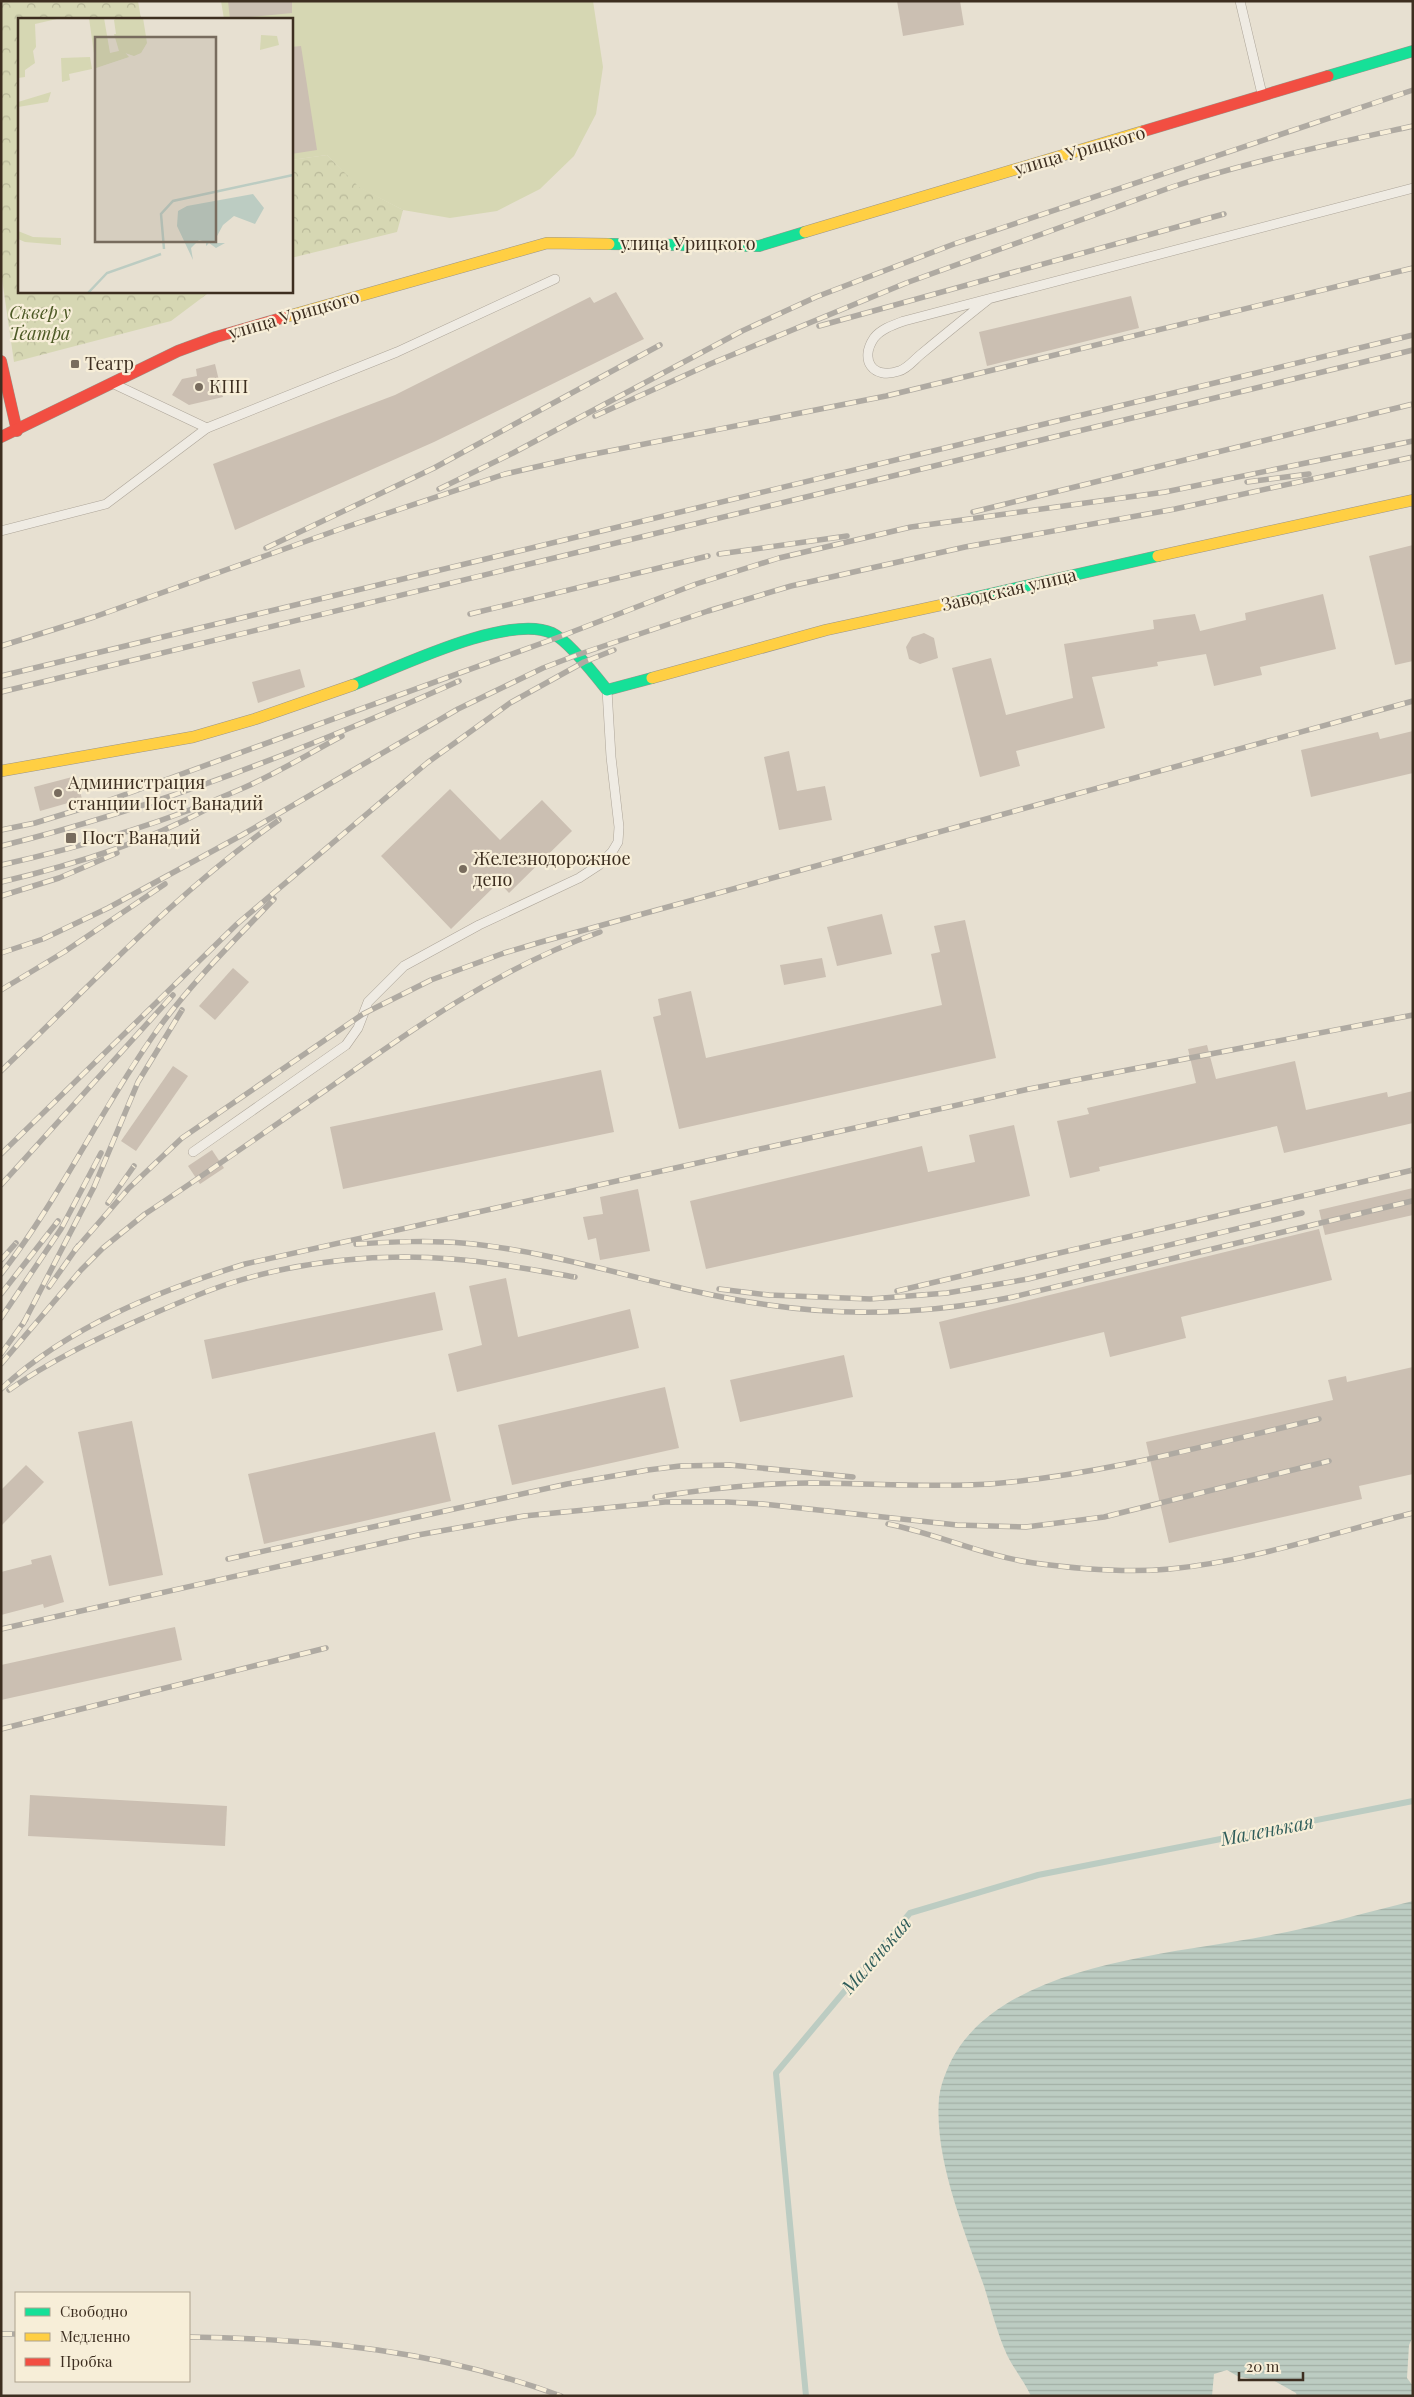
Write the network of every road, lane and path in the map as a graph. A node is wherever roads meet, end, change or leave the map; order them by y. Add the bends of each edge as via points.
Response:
1 (1240, 1) edge
2 (1413, 51) edge
3 (1263, 97) junction
4 (1413, 188) edge
5 (555, 279) dead end
6 (989, 299) junction
7 (1, 362) edge
8 (111, 383) junction
9 (207, 428) junction
10 (16, 430) junction
11 (1, 437) edge
12 (1413, 500) edge
13 (1, 532) edge
14 (607, 690) junction
15 (1, 771) edge
16 (193, 1152) dead end

1 - 3 lane
2 - 3 street, улица Урицкого
3 - 8 street, улица Урицкого via 759,246 547,243 216,337
4 - 6 lane
5 - 9 lane via 397,352
6 - 6 lane via 902,371 879,374 872,369 869,348 875,337 886,328
7 - 10 street
8 - 9 lane
8 - 10 street, улица Урицкого
9 - 13 lane via 106,504
10 - 11 street, улица Урицкого
12 - 14 street, Заводская улица via 826,630
14 - 15 street via 554,633 535,628 512,629 471,639 328,695 193,737
14 - 16 lane via 619,827 618,842 612,852 579,878 479,925 404,966 368,1002 358,1028 346,1045

